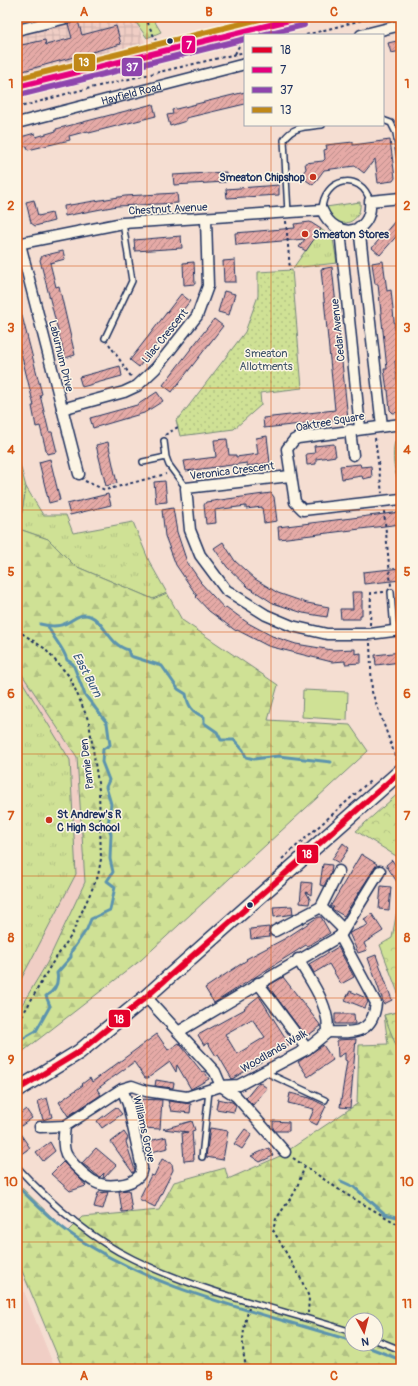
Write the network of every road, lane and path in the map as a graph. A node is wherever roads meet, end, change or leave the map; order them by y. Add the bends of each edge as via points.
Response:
1 (71, 17) edge
2 (145, 17) edge
3 (302, 17) edge
4 (373, 17) edge
5 (401, 25) edge
6 (17, 30) edge
7 (310, 34) edge
8 (365, 34) edge
9 (244, 38) edge
10 (161, 51) junction
11 (244, 52) edge
12 (234, 55) junction
13 (244, 64) edge
14 (226, 69) junction
15 (17, 87) edge
16 (17, 108) edge
17 (384, 120) edge
18 (17, 123) edge
19 (315, 126) edge
20 (401, 165) edge
21 (401, 198) edge
22 (370, 201) junction
23 (322, 210) junction
24 (286, 213) junction
25 (206, 219) junction
26 (123, 223) junction
27 (359, 227) junction
28 (340, 230) junction
29 (19, 244) edge
30 (290, 270) dead end
31 (105, 338) joint
32 (137, 386) junction
33 (62, 409) junction
34 (401, 424) edge
35 (382, 426) junction
36 (178, 427) dead end
37 (355, 429) junction
38 (164, 441) joint
39 (353, 455) dead end
40 (166, 457) junction
41 (143, 462) dead end
42 (174, 472) junction
43 (79, 474) joint
44 (290, 476) junction
45 (186, 488) junction
46 (401, 499) edge
47 (388, 563) dead end
48 (391, 592) junction
49 (17, 630) edge
50 (397, 630) edge
51 (370, 634) junction
52 (401, 754) edge
53 (396, 765) edge
54 (374, 778) dead end
55 (279, 862) dead end
56 (339, 871) dead end
57 (380, 871) dead end
58 (321, 907) junction
59 (275, 930) dead end
60 (342, 933) junction
61 (298, 959) junction
62 (258, 983) junction
63 (146, 997) junction
64 (17, 1024) edge
65 (178, 1032) junction
66 (328, 1032) junction
67 (307, 1049) junction
68 (265, 1072) junction
69 (221, 1086) junction
70 (122, 1089) junction
71 (17, 1090) edge
72 (209, 1091) junction
73 (325, 1100) dead end
74 (65, 1126) junction
75 (40, 1127) dead end
76 (286, 1152) joint
77 (202, 1157) dead end
78 (305, 1166) junction
79 (17, 1167) edge
80 (401, 1226) edge
81 (251, 1303) junction
82 (307, 1318) junction
83 (344, 1330) edge
84 (384, 1343) edge
85 (401, 1350) edge
86 (247, 1369) edge

1 - 6 street
2 - 10 path
3 - 10 street
4 - 7 path
5 - 8 street
9 - 12 path
10 - 15 street
11 - 12 path
12 - 14 path
12 - 16 path via 68,93
13 - 14 street, Hayfield Road
14 - 18 street, Hayfield Road
17 - 20 lane via 391,122 396,133
19 - 24 lane via 289,132 284,140
21 - 22 street
22 - 23 lane via 361,187 351,182 343,182 328,190 323,198
22 - 27 street via 370,214
23 - 24 street, Chestnut Avenue
23 - 28 street via 329,224
24 - 25 street, Chestnut Avenue
24 - 30 path
25 - 26 street, Chestnut Avenue
25 - 32 street, Lilac Crescent via 208,286 197,316 156,368
26 - 29 street, Chestnut Avenue
26 - 31 lane via 132,281
27 - 28 street
27 - 35 street
28 - 37 street, Cedar Avenue
29 - 33 street, Laburnum Drive
31 - 32 path
32 - 33 street, Lilac Crescent
33 - 43 street, Laburnum Drive
34 - 35 street, Oaktree Square
35 - 37 street, Oaktree Square
36 - 38 path via 166,434
37 - 39 street, Cedar Avenue
37 - 44 street, Oaktree Square via 294,440 287,449
38 - 40 lane
40 - 41 lane
40 - 42 lane
42 - 43 path via 105,490 87,484
42 - 45 lane
44 - 45 street, Veronica Crescent
44 - 46 street, Oaktree Square via 295,502 304,510
45 - 51 street, Veronica Crescent via 190,530 194,541 200,555 226,590 266,615 292,626 327,634
47 - 48 path
48 - 50 lane
48 - 51 path via 371,593
49 - 64 path, Pannie Den via 44,648 70,677 89,722 99,790 101,859 98,876 71,936
50 - 51 street, Veronica Crescent
51 - 53 path via 372,692
52 - 53 path
53 - 63 main road
54 - 55 path
56 - 58 street
57 - 60 street
58 - 59 street
58 - 60 street
60 - 61 street
60 - 66 street via 376,1003 375,1012 364,1028 348,1033
61 - 62 street
61 - 66 street via 324,1004
62 - 65 street
62 - 67 street
63 - 65 street
63 - 71 main road via 79,1052
65 - 69 street via 215,1072
66 - 67 street, Woodlands Walk
67 - 68 street, Woodlands Walk
68 - 69 street, Woodlands Walk via 239,1085
68 - 73 lane
69 - 72 street, Woodlands Walk
69 - 76 street via 236,1096
70 - 72 street, Woodlands Walk via 132,1086 146,1091 187,1097
70 - 74 street, Williams Grove
70 - 74 street, Williams Grove via 128,1104 142,1168 140,1176 124,1184 105,1185 95,1182 66,1154 63,1144
72 - 77 lane
74 - 75 street
76 - 78 path
78 - 80 path via 344,1193
78 - 82 path via 295,1192 276,1219 273,1230 309,1297
79 - 81 lane via 60,1210 90,1233 132,1259
81 - 82 lane
81 - 86 path via 242,1336 243,1356
82 - 83 lane
84 - 85 lane

